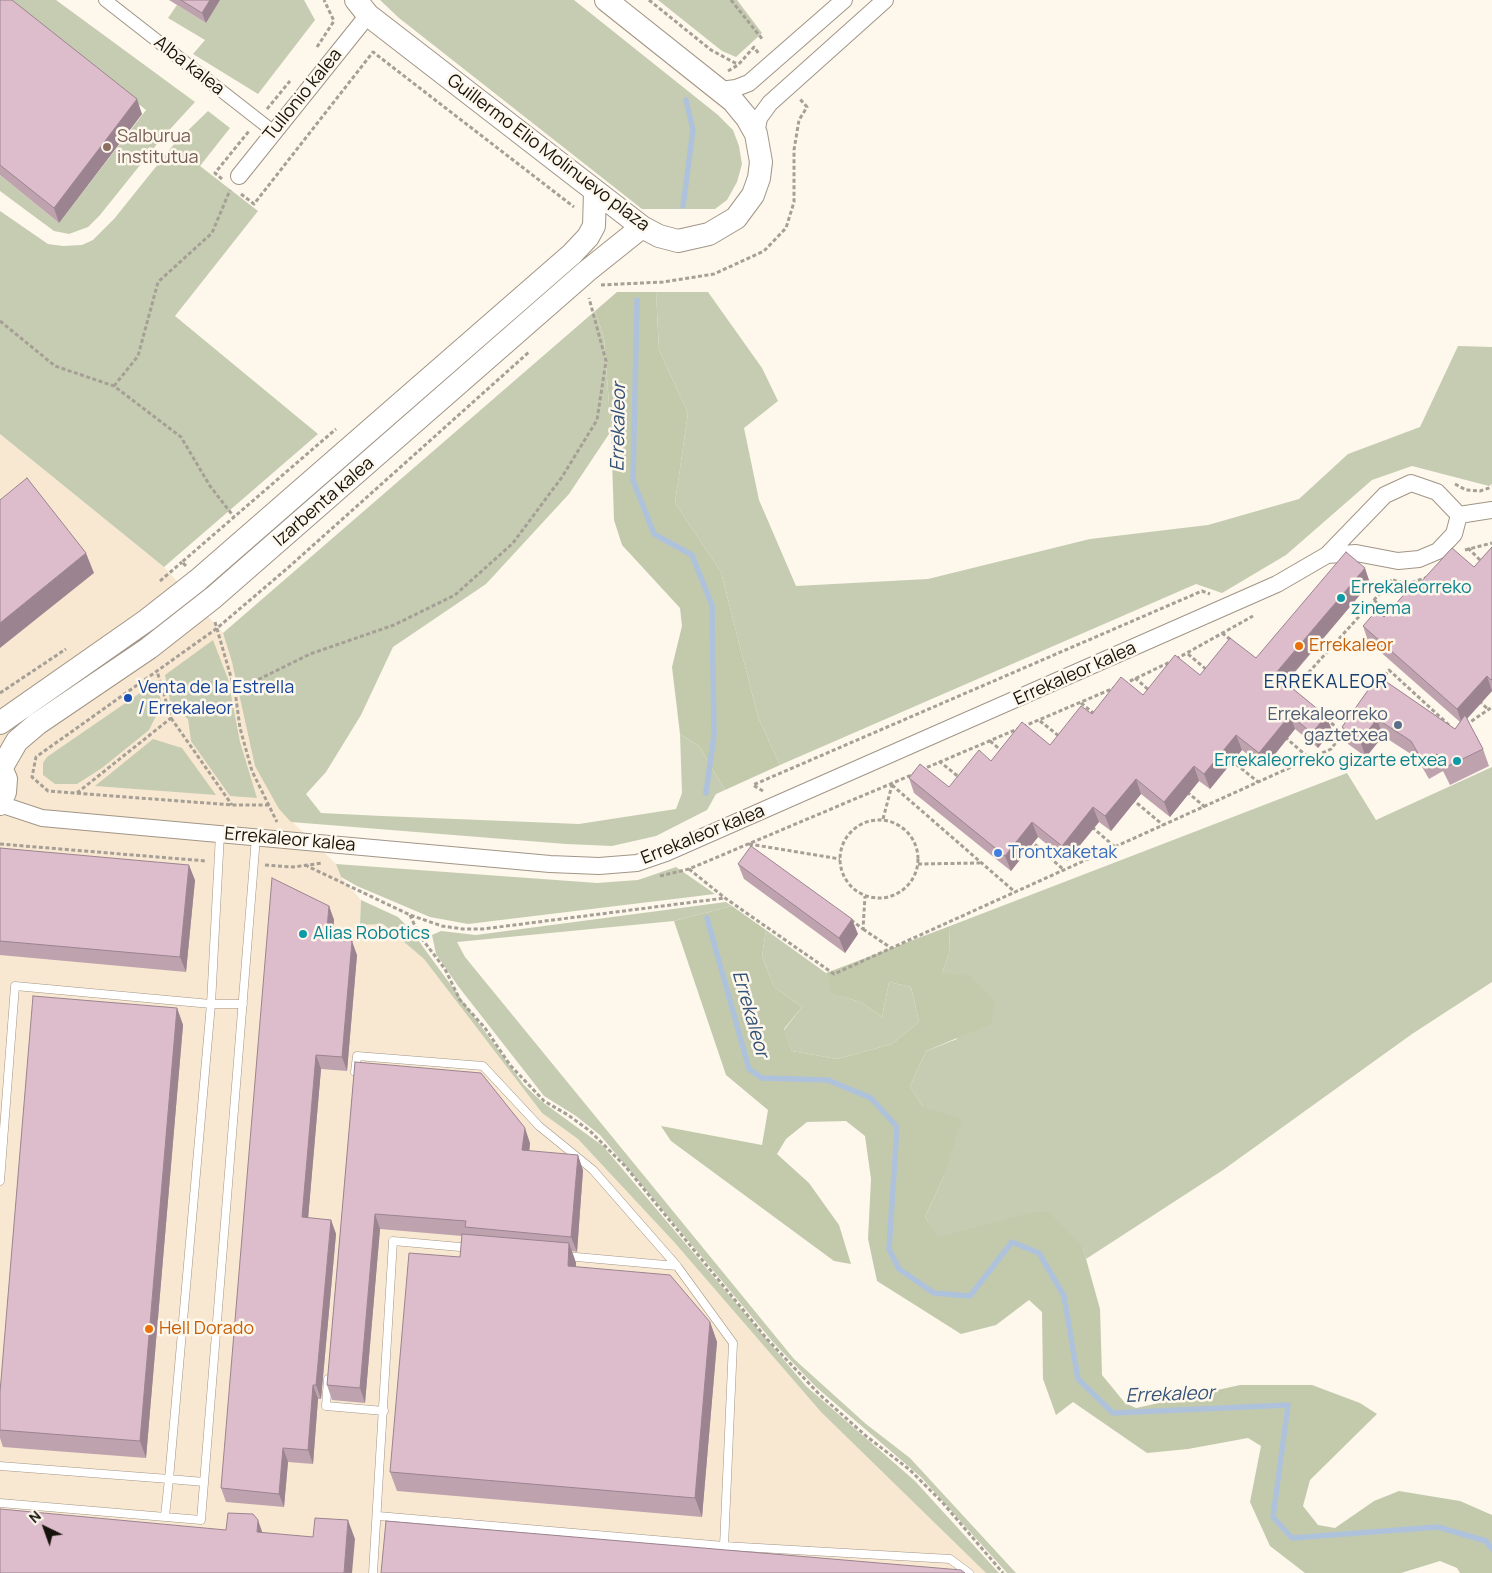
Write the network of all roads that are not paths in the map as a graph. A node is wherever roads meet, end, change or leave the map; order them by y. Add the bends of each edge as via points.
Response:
1 (105, 0) edge
2 (606, 0) edge
3 (844, 0) edge
4 (885, 0) edge
5 (362, 7) edge
6 (720, 90) junction
7 (274, 132) junction
8 (756, 134) junction
9 (235, 181) road end
10 (595, 192) junction
11 (642, 227) junction
12 (1492, 510) edge
13 (1459, 515) junction
14 (1327, 555) junction
15 (0, 724) edge
16 (1, 766) edge
17 (0, 804) edge
18 (220, 834) junction
19 (256, 837) junction
20 (211, 1004) junction
21 (243, 1004) junction
22 (356, 1069) junction
23 (366, 1069) edge
24 (484, 1077) edge
25 (494, 1078) junction
26 (355, 1079) edge
27 (0, 1181) edge
28 (481, 1249) edge
29 (560, 1256) edge
30 (677, 1266) junction
31 (330, 1366) edge
32 (384, 1411) junction
33 (0, 1466) edge
34 (169, 1479) junction
35 (204, 1482) junction
36 (0, 1503) edge
37 (165, 1516) junction
38 (378, 1516) junction
39 (724, 1546) junction
40 (373, 1573) edge
41 (968, 1573) edge

1 - 7 street, Alba kalea
2 - 6 main road, Guillermo Elio Molinuevo plaza
3 - 6 street via 749,83
4 - 8 street via 770,103 759,118
5 - 7 street, Tullonio kalea
5 - 10 main road, Guillermo Elio Molinuevo plaza
6 - 8 main road, Guillermo Elio Molinuevo plaza via 747,118
7 - 9 street, Tullonio kalea
8 - 11 main road, Guillermo Elio Molinuevo plaza via 761,162 759,178 753,195 736,218 710,234 678,241
10 - 11 main road, Guillermo Elio Molinuevo plaza
10 - 15 main road, Izarbenta kalea via 594,226 572,254 198,580
11 - 16 main road, Izarbenta kalea via 588,270 214,597 149,648 16,741
12 - 13 street
13 - 14 street, Errekaleor kalea via 1454,534 1438,551 1419,560 1398,561 1356,553
13 - 14 street, Errekaleor kalea via 1437,492 1411,483 1385,495
14 - 19 street, Errekaleor kalea via 1233,605 666,853 637,862 599,866 550,864
16 - 17 main road via 6,779
17 - 18 street, Errekaleor kalea via 42,818
18 - 19 street, Errekaleor kalea
18 - 20 lane
19 - 21 lane
20 - 21 lane
20 - 27 lane via 15,986
20 - 34 lane
21 - 35 lane
22 - 23 lane
22 - 25 lane via 357,1056 483,1066
22 - 26 lane
24 - 25 lane
25 - 30 lane via 539,1126 593,1170
28 - 32 lane via 393,1241
29 - 30 lane
30 - 39 lane via 732,1343
31 - 32 lane via 326,1406
32 - 38 lane
33 - 34 lane
34 - 35 lane
34 - 37 lane
35 - 37 lane via 201,1520
36 - 37 lane
38 - 39 lane
38 - 40 lane
39 - 41 lane via 950,1559

